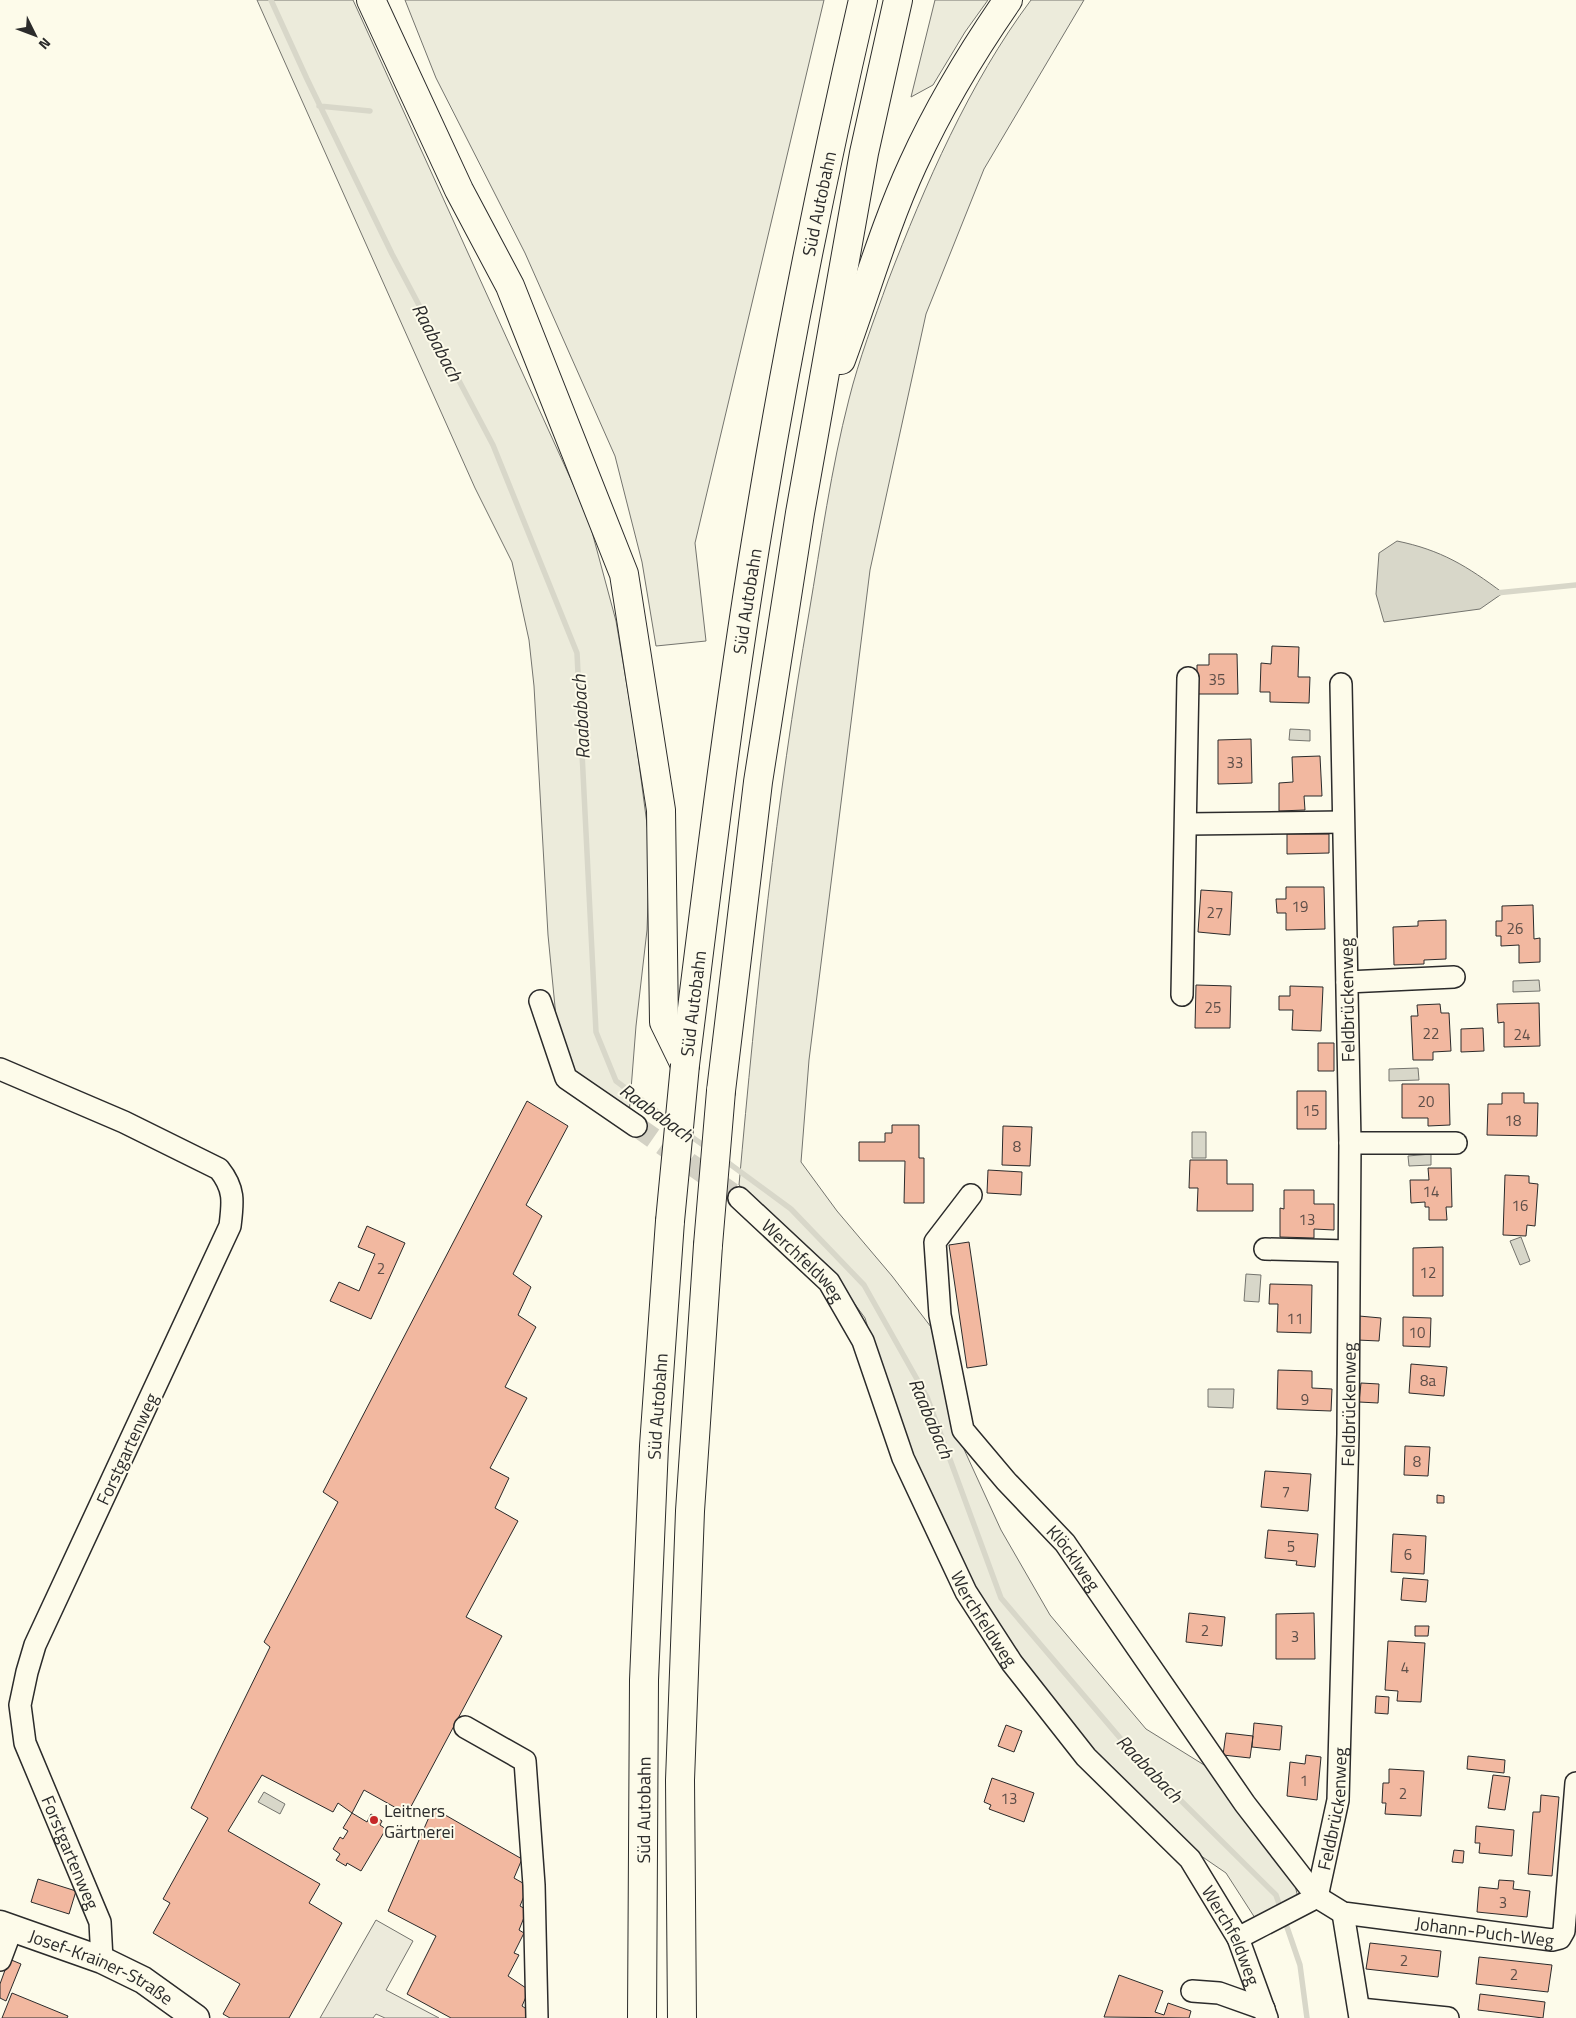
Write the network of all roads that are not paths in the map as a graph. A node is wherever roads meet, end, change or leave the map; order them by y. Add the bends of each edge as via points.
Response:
1 (371, 0) edge
2 (863, 0) edge
3 (898, 0) edge
4 (1008, 0) edge
5 (817, 424) junction
6 (1188, 678) dead end
7 (1341, 684) dead end
8 (1343, 822) junction
9 (1186, 824) junction
10 (1454, 977) dead end
11 (1347, 982) junction
12 (1182, 995) dead end
13 (540, 1001) dead end
14 (685, 1065) junction
15 (0, 1068) edge
16 (636, 1126) tunnel mouth
17 (1350, 1143) junction
18 (1456, 1143) dead end
19 (971, 1195) dead end
20 (739, 1198) tunnel mouth
21 (1265, 1249) dead end
22 (1348, 1251) junction
23 (465, 1726) dead end
24 (1576, 1783) edge
25 (1310, 1902) junction
26 (1343, 1913) junction
27 (6, 1926) edge
28 (1246, 1934) junction
29 (1568, 1939) edge
30 (0, 1960) edge
31 (102, 1960) junction
32 (1192, 1991) dead end
33 (1265, 2013) edge
34 (1360, 2013) edge
35 (196, 2018) edge
36 (538, 2018) edge
37 (642, 2018) edge
38 (682, 2018) edge
39 (1448, 2018) edge

1 - 14 highway via 459,190 510,286 624,574 661,810 664,1022
2 - 14 highway, Süd Autobahn via 827,155 761,511 721,772
3 - 5 highway, Süd Autobahn via 864,153
4 - 5 highway via 941,109 913,164
5 - 38 highway, Süd Autobahn, bridge via 758,782 721,1091 690,1511 680,1780
6 - 9 street
7 - 8 street, Feldbrückenweg
8 - 9 street
8 - 11 street, Feldbrückenweg
9 - 12 street
10 - 11 street
11 - 17 street, Feldbrückenweg
13 - 16 street via 566,1078
14 - 37 highway, Süd Autobahn, bridge via 654,1446 644,1680
15 - 31 street, Forstgartenweg via 124,1122 219,1169 229,1182 232,1205 230,1226 35,1645 20,1705 25,1743 100,1922
17 - 18 street
17 - 22 street, Feldbrückenweg
19 - 25 street, Klöcklweg via 935,1242 940,1315 963,1430 1065,1543
20 - 28 street, Werchfeldweg via 834,1290 863,1341 903,1458 966,1592 1007,1655 1086,1757 1190,1859
21 - 22 street
22 - 25 street, Feldbrückenweg via 1348,1434 1338,1800
23 - 36 street via 525,1761 534,1885
24 - 29 street, Johann-Puch-Weg via 1564,1931
25 - 26 street, Johann-Puch-Weg
25 - 28 street
26 - 29 street, Johann-Puch-Weg via 1552,1940
26 - 34 street
27 - 30 street
27 - 31 main road, Josef-Krainer-Straße
28 - 33 street, Werchfeldweg
31 - 35 main road, Josef-Krainer-Straße via 143,1980
32 - 33 street via 1219,1993
34 - 39 street

